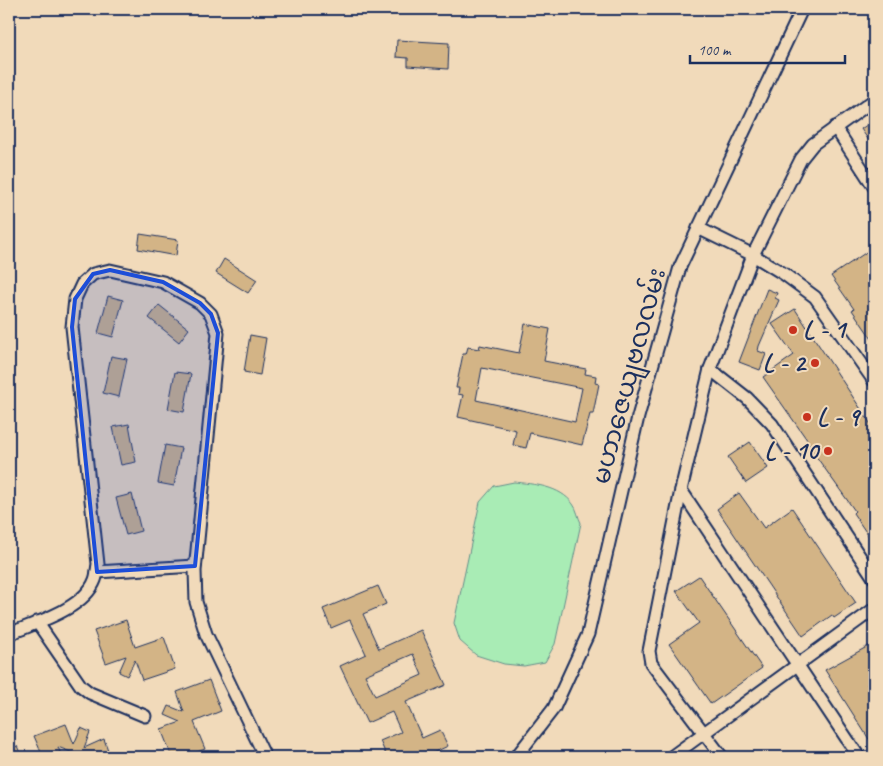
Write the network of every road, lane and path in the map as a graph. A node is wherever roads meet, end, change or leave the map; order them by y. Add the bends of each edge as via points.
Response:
1 (802, 9) edge
2 (874, 100) edge
3 (835, 127) junction
4 (874, 186) edge
5 (698, 228) junction
6 (753, 255) junction
7 (871, 367) edge
8 (710, 370) junction
9 (874, 381) edge
10 (681, 490) junction
11 (195, 566) junction
12 (97, 572) junction
13 (874, 578) edge
14 (874, 609) edge
15 (38, 622) junction
16 (9, 634) edge
17 (797, 665) junction
18 (144, 716) dead end
19 (704, 733) junction
20 (265, 757) edge
21 (516, 757) edge
22 (671, 757) edge
23 (722, 757) edge
24 (860, 757) edge

1 - 5 street, မဟာဇေယျဗလလမ်း
2 - 3 street
3 - 4 street
3 - 6 street via 813,144 801,159
5 - 6 street
5 - 21 street, မဟာဇေယျဗလလမ်း via 680,267 638,417 588,634 554,708
6 - 7 street via 815,297 837,330
6 - 8 street
7 - 9 street
8 - 10 street
8 - 13 street via 747,398 772,424
10 - 17 street
10 - 19 street via 649,651 651,663
11 - 12 street
11 - 12 street via 218,333 211,314 200,303 163,282 110,270 93,274 82,284 75,299 72,327
11 - 20 street via 196,602 206,634
12 - 15 street via 86,594 62,612
14 - 17 street
15 - 16 street
15 - 18 street via 81,686
17 - 19 street
17 - 24 street
19 - 22 street
19 - 23 street

